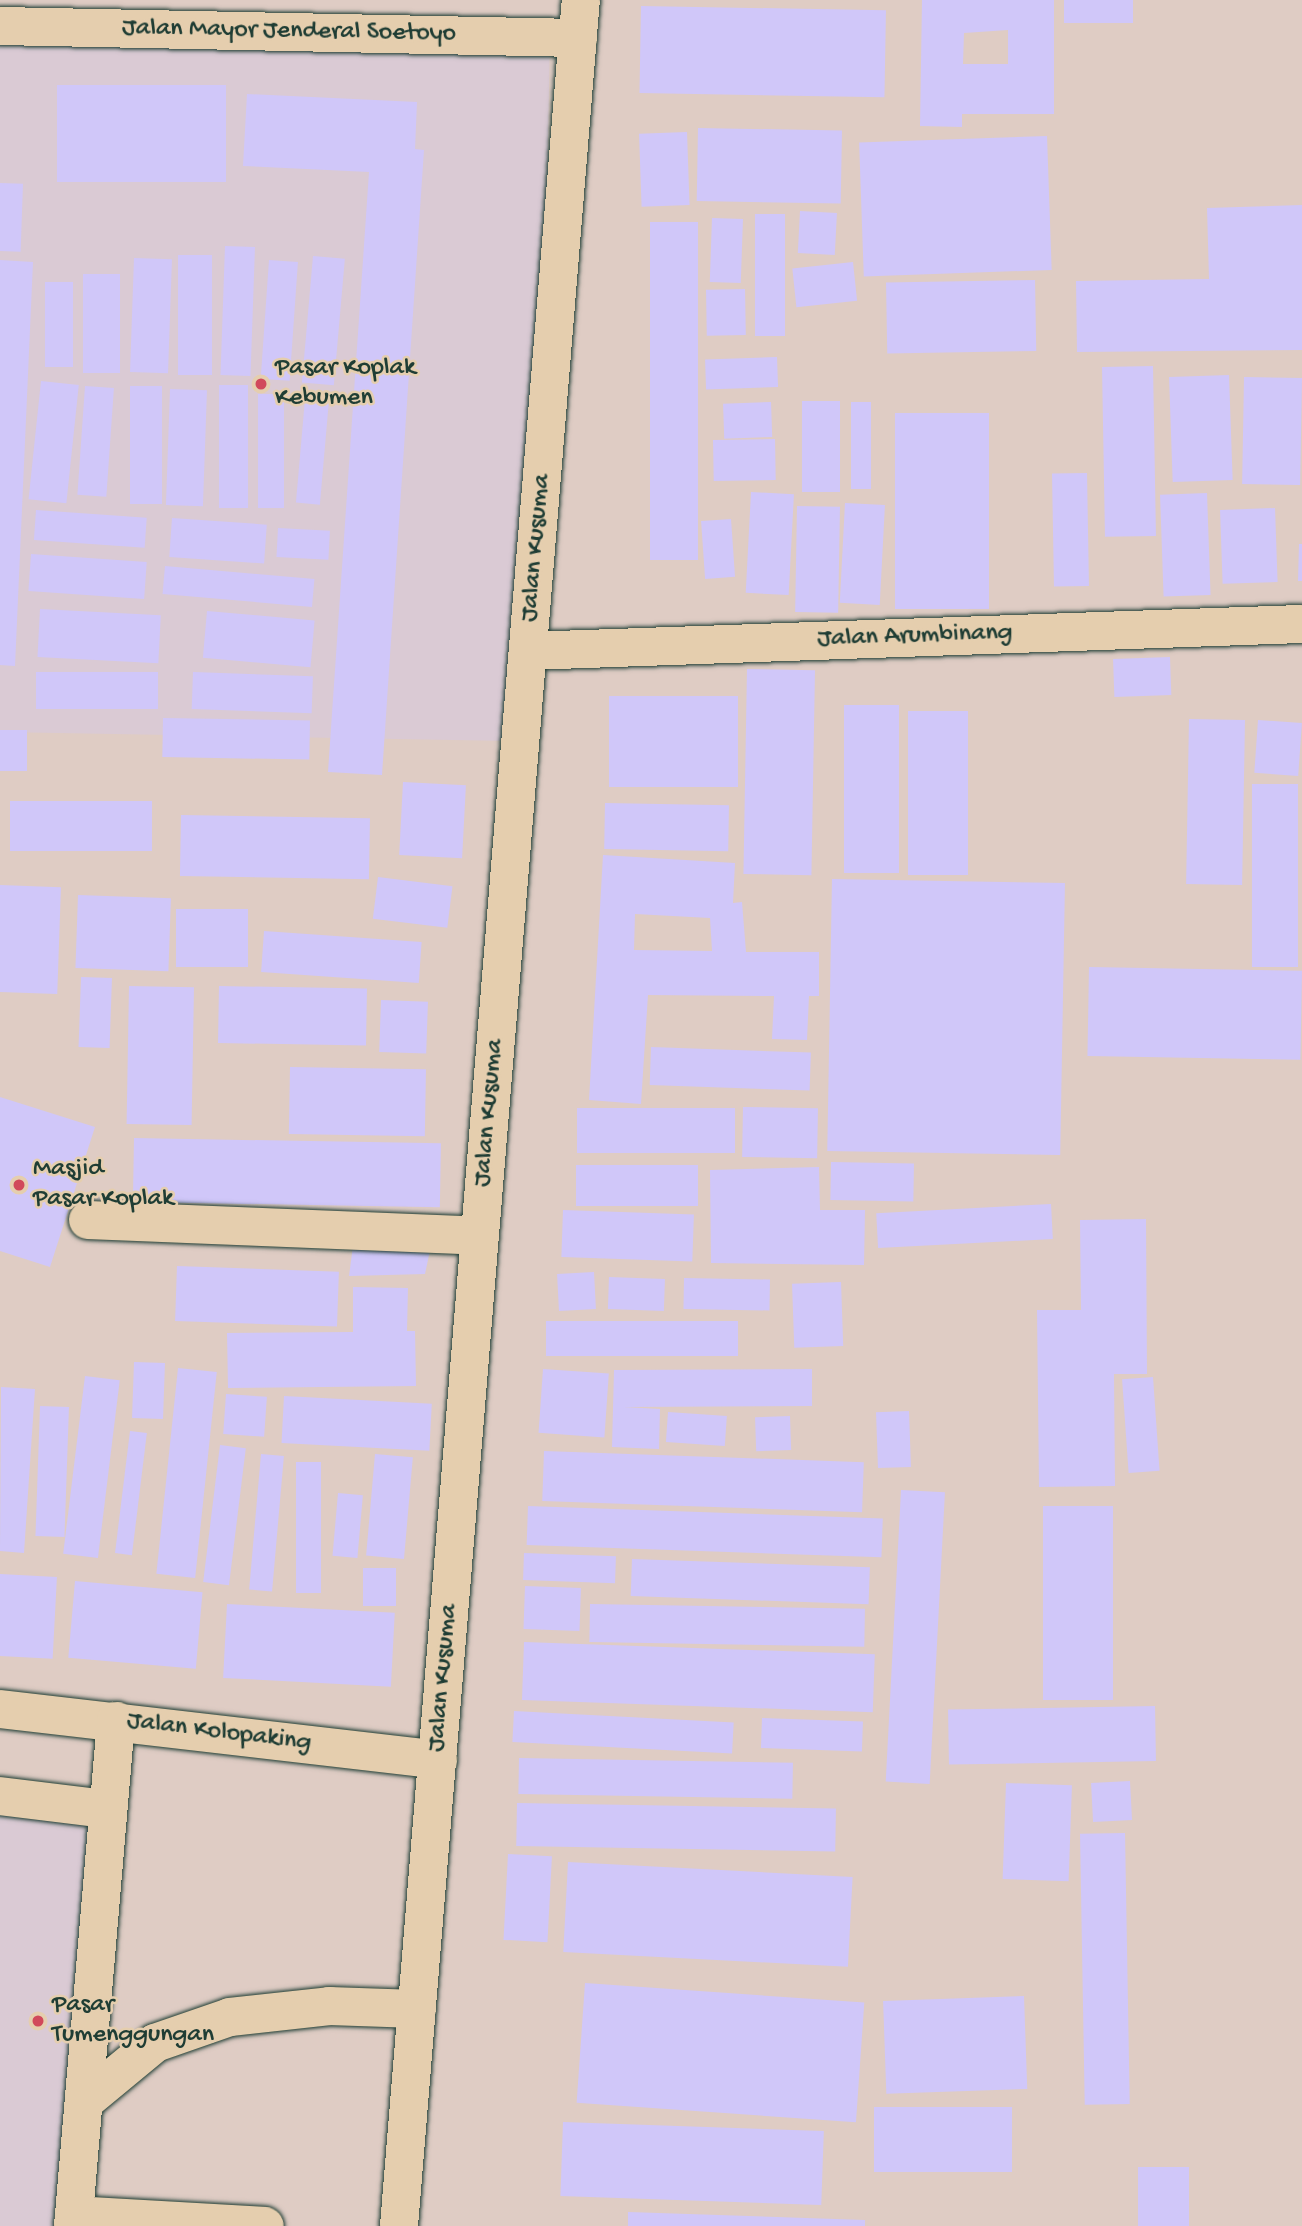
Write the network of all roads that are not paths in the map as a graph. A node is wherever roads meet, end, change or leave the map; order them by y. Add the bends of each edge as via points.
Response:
1 (581, 0) edge
2 (0, 26) edge
3 (578, 38) junction
4 (1302, 624) edge
5 (528, 651) junction
6 (89, 1220) dead end
7 (480, 1236) junction
8 (0, 1709) edge
9 (116, 1721) junction
10 (438, 1759) junction
11 (0, 1796) edge
12 (106, 1809) junction
13 (417, 2008) junction
14 (85, 2101) junction
15 (74, 2221) edge
16 (265, 2226) edge
17 (399, 2226) edge

1 - 3 main road, Jalan Kusuma
2 - 3 main road, Jalan Mayor Jenderal Soetoyo
3 - 5 main road, Jalan Kusuma
4 - 5 main road, Jalan Arumbinang
5 - 7 main road, Jalan Kusuma
6 - 7 main road
7 - 10 main road, Jalan Kusuma
8 - 9 main road, Jalan Kolopaking
9 - 10 main road, Jalan Kolopaking
9 - 12 main road
10 - 13 main road, Jalan Kusuma
11 - 12 main road
12 - 14 main road
13 - 14 main road via 329,2006 230,2018 156,2043
13 - 17 main road, Jalan Kusuma
14 - 15 main road
15 - 16 main road

